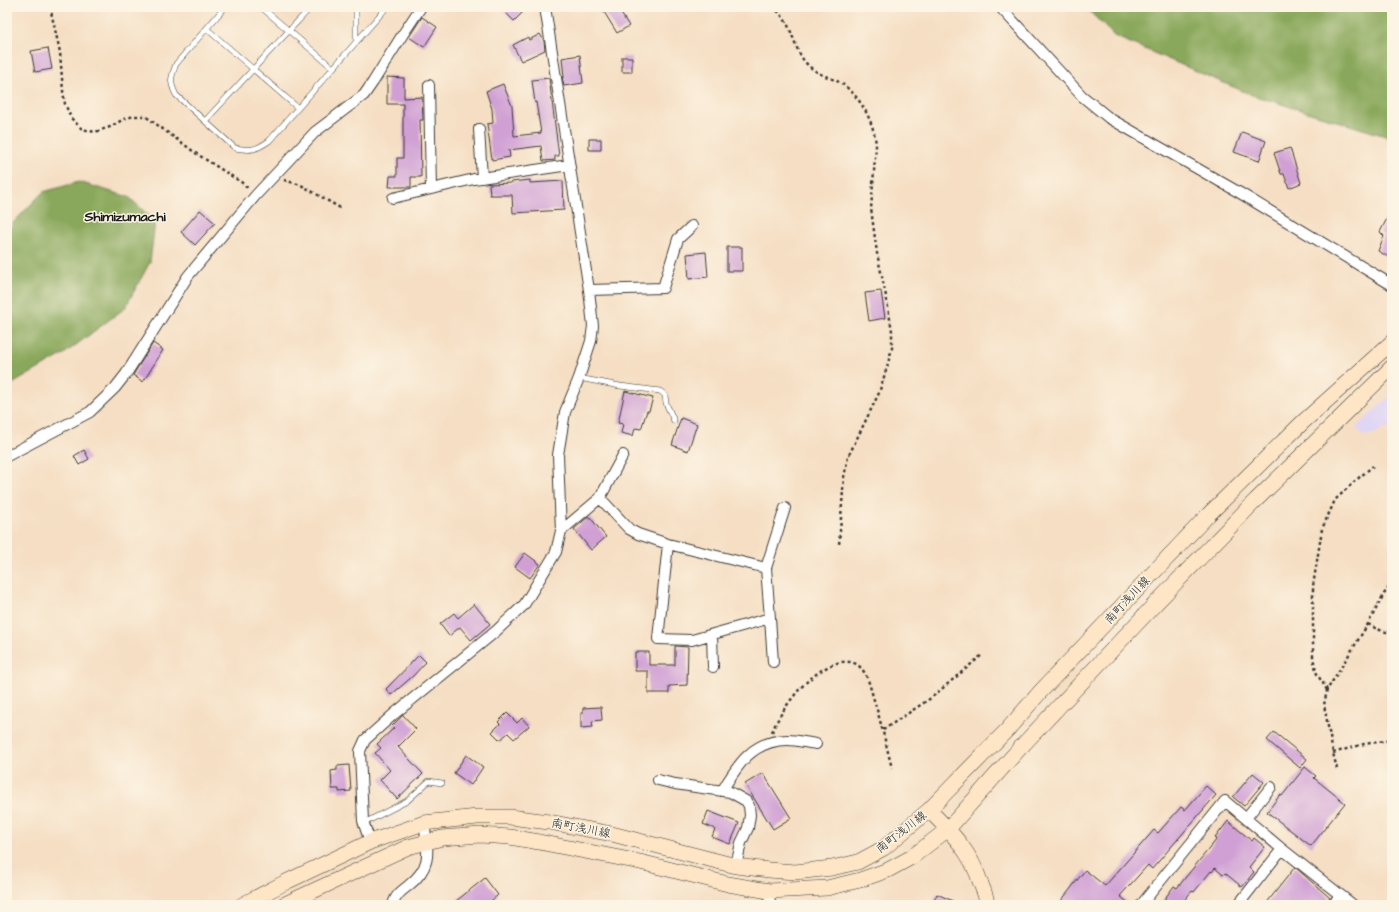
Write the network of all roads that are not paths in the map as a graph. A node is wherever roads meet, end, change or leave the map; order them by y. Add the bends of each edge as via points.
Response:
1 (225, 7) edge
2 (261, 7) edge
3 (311, 7) edge
4 (356, 7) edge
5 (387, 7) edge
6 (421, 7) edge
7 (545, 7) edge
8 (1000, 7) edge
9 (207, 29) junction
10 (289, 31) junction
11 (356, 42) junction
12 (333, 68) junction
13 (254, 69) junction
14 (429, 85) dead end
15 (298, 108) junction
16 (205, 121) junction
17 (479, 129) dead end
18 (569, 165) junction
19 (482, 178) junction
20 (431, 189) junction
21 (393, 198) dead end
22 (692, 226) dead end
23 (1392, 285) edge
24 (589, 290) junction
25 (1392, 342) edge
26 (1392, 367) edge
27 (579, 378) junction
28 (674, 421) dead end
29 (623, 455) dead end
30 (7, 456) edge
31 (600, 498) junction
32 (785, 508) dead end
33 (561, 531) junction
34 (668, 544) junction
35 (766, 568) junction
36 (770, 618) junction
37 (712, 635) junction
38 (773, 662) dead end
39 (713, 667) dead end
40 (816, 744) dead end
41 (658, 780) dead end
42 (442, 783) dead end
43 (1271, 787) dead end
44 (722, 791) junction
45 (929, 810) junction
46 (1246, 818) junction
47 (364, 823) junction
48 (424, 824) junction
49 (948, 829) junction
50 (370, 842) junction
51 (427, 842) junction
52 (1282, 850) junction
53 (736, 866) junction
54 (1340, 895) junction
55 (770, 898) edge
56 (242, 905) edge
57 (283, 905) edge
58 (393, 905) edge
59 (987, 905) edge
60 (1141, 905) edge
61 (1238, 905) edge
62 (1332, 905) edge
63 (1353, 905) edge

1 - 9 lane
2 - 10 lane
3 - 10 lane
4 - 11 lane
5 - 11 lane
6 - 30 street via 364,95 315,132 256,195 188,276 115,388 90,412
7 - 18 street
8 - 23 street via 1082,96 1109,118 1247,197
9 - 13 lane
9 - 16 lane via 176,64 171,85 176,95
10 - 12 lane
10 - 13 lane
11 - 12 lane
12 - 15 lane
13 - 15 lane
13 - 16 lane
14 - 20 street
15 - 16 lane via 269,141 258,148 247,150 235,148
17 - 19 street
18 - 19 street
18 - 24 street
19 - 20 street
20 - 21 street
22 - 24 street via 678,239 663,288
24 - 27 street via 593,326
25 - 45 street, 南町浅川線 via 1303,422 1209,514
26 - 49 street, 南町浅川線 via 1256,500 1156,603 1015,753
27 - 28 lane via 660,391 665,395
27 - 33 street via 564,412 558,455
29 - 31 street
31 - 33 street
31 - 34 street via 629,529
32 - 35 street
33 - 47 street via 556,552 524,605 365,740 360,751
34 - 35 street
34 - 37 street via 658,639 692,640
35 - 36 street
36 - 37 street
36 - 38 street
37 - 39 street
40 - 44 street via 789,740 767,743 746,757 735,769
41 - 44 street
42 - 47 lane via 429,781 407,801
43 - 46 street
44 - 53 street via 736,794 749,806 748,828 741,843
45 - 49 street
45 - 53 street, 南町浅川線 via 884,848 858,862 795,872
46 - 52 street
46 - 60 street via 1225,801
47 - 50 street
48 - 50 street, 南町浅川線
48 - 51 street
48 - 53 street, 南町浅川線 via 477,817 510,817 548,822 612,834
49 - 55 street, 南町浅川線 via 912,857 888,870 827,888
49 - 59 street via 964,848 978,875
50 - 56 street, 南町浅川線
51 - 55 street, 南町浅川線 via 442,838 480,835 510,837 640,862 728,884
51 - 57 street, 南町浅川線 via 408,847
51 - 58 street via 425,867 415,881 396,896
52 - 54 street
52 - 61 street
54 - 62 street
54 - 63 street

